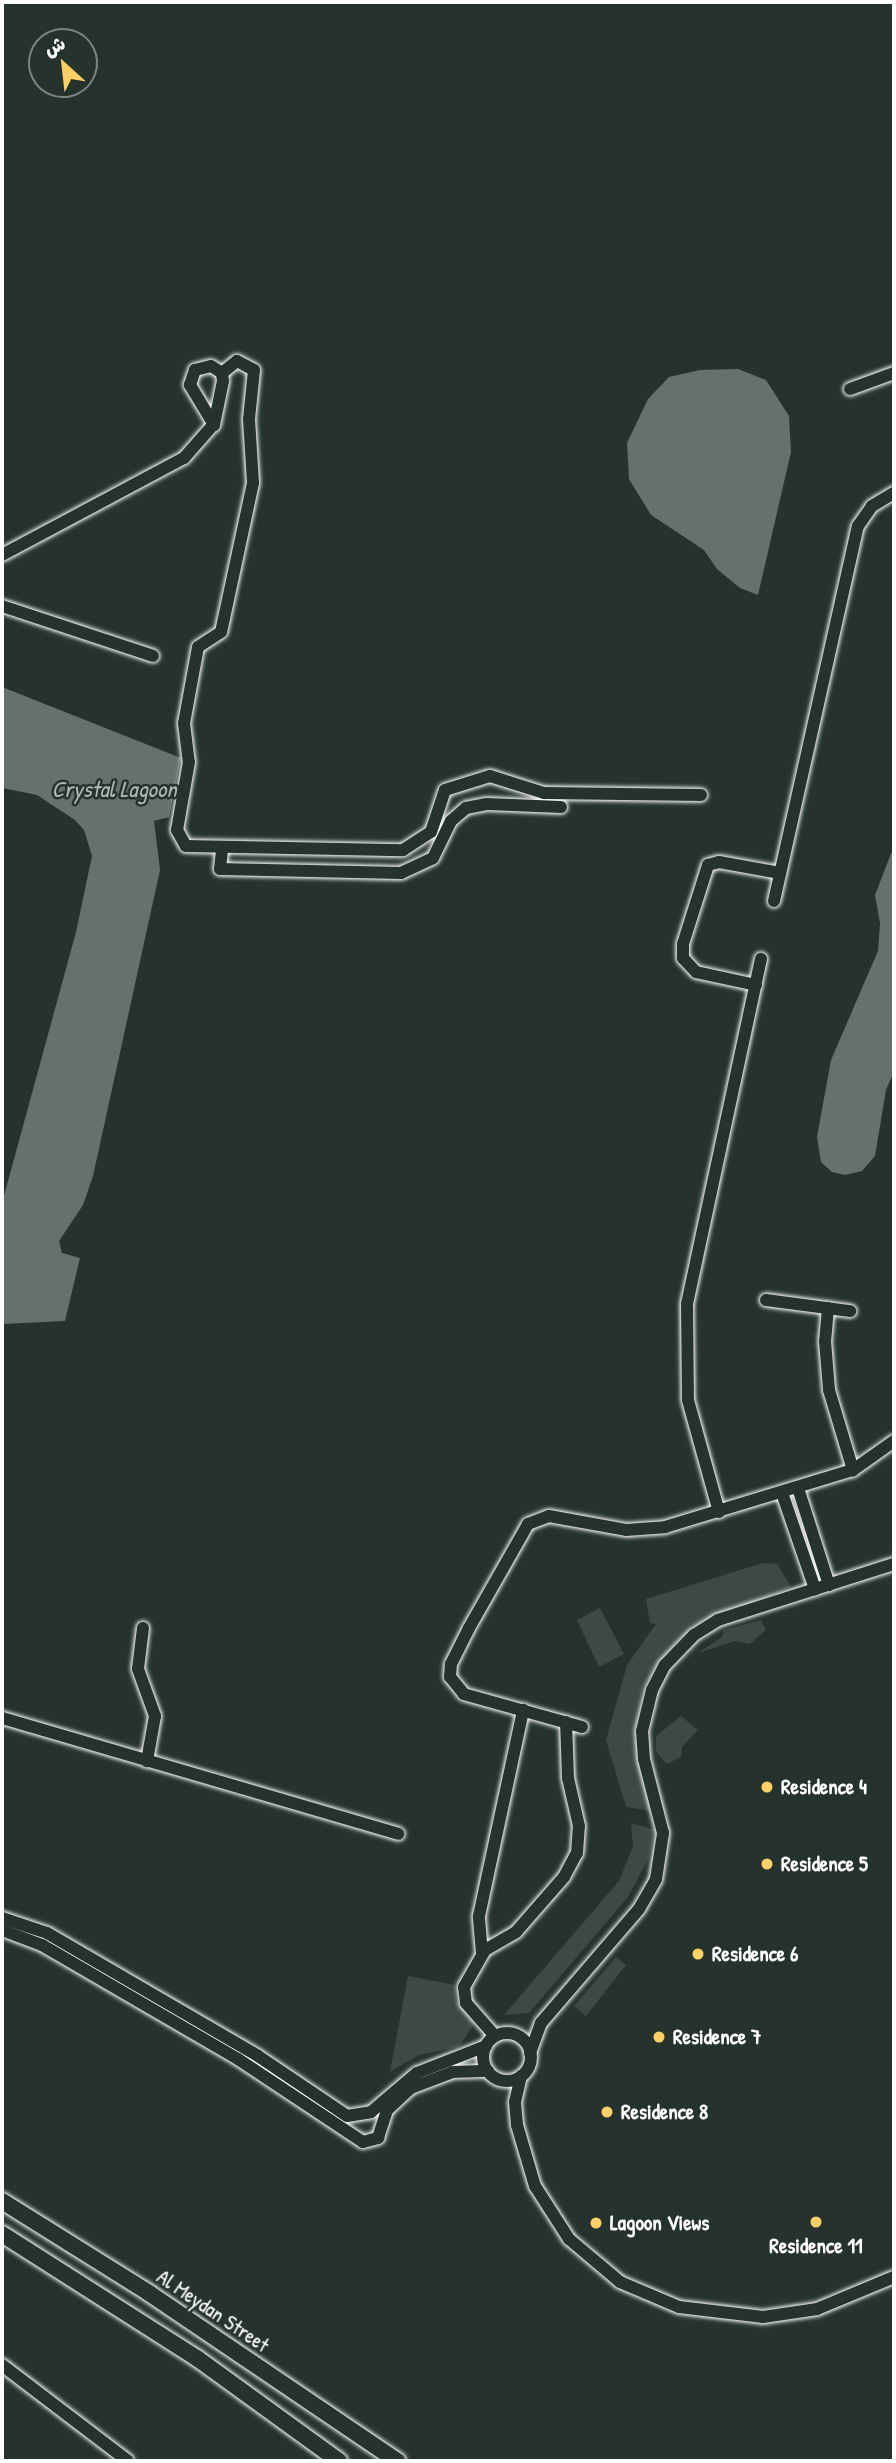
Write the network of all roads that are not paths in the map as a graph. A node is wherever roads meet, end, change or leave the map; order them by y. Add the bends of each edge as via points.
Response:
1 (222, 373) junction
2 (894, 373) edge
3 (850, 389) dead end
4 (213, 425) junction
5 (894, 493) edge
6 (2, 555) edge
7 (2, 606) edge
8 (153, 656) dead end
9 (701, 795) dead end
10 (561, 807) dead end
11 (222, 850) junction
12 (780, 873) junction
13 (774, 901) dead end
14 (761, 959) dead end
15 (756, 985) junction
16 (766, 1300) dead end
17 (828, 1308) junction
18 (850, 1311) dead end
19 (894, 1441) edge
20 (853, 1470) junction
21 (798, 1488) junction
22 (782, 1493) junction
23 (719, 1512) junction
24 (813, 1533) junction
25 (798, 1538) junction
26 (894, 1564) edge
27 (829, 1584) junction
28 (815, 1589) junction
29 (143, 1628) dead end
30 (523, 1710) junction
31 (2, 1718) edge
32 (566, 1722) junction
33 (582, 1727) dead end
34 (147, 1761) junction
35 (398, 1835) dead end
36 (2, 1918) edge
37 (2, 1930) edge
38 (482, 1935) junction
39 (499, 1942) junction
40 (482, 1953) junction
41 (541, 2023) junction
42 (513, 2034) junction
43 (490, 2041) junction
44 (530, 2053) junction
45 (461, 2066) junction
46 (427, 2070) junction
47 (488, 2071) junction
48 (521, 2076) junction
49 (500, 2080) junction
50 (515, 2102) junction
51 (384, 2116) junction
52 (2, 2189) edge
53 (2, 2201) edge
54 (29, 2217) junction
55 (2, 2234) edge
56 (2, 2244) edge
57 (24, 2247) junction
58 (894, 2277) edge
59 (2, 2365) edge
60 (128, 2461) edge
61 (339, 2461) edge
62 (397, 2461) edge

1 - 4 street via 219,412
1 - 4 street via 202,366 190,381
1 - 11 street via 237,361 254,370 249,419 253,483 220,632 198,647 184,723 189,762 177,830 181,841 192,848
2 - 3 street
4 - 6 street via 184,458
5 - 12 street via 872,506 858,526
7 - 8 street
9 - 11 street via 544,793 490,776 445,790 431,832 410,848
10 - 11 street via 487,804 467,808 451,821 433,858 401,873 220,869
12 - 13 street
12 - 15 street via 719,862 708,865 683,944 683,958 696,972
14 - 15 street
15 - 23 street via 687,1304 688,1400
16 - 17 street
17 - 18 street
17 - 20 street via 829,1390
19 - 20 street
20 - 21 street
21 - 22 street
21 - 24 street
22 - 23 street
22 - 25 street
23 - 30 street via 635,1531 550,1516 528,1524 485,1596 450,1673 464,1694
24 - 25 street
24 - 27 street
25 - 28 street
26 - 27 street
27 - 28 street
28 - 41 street via 712,1624 683,1644 665,1665 652,1690 642,1731 644,1759 663,1828 656,1879 639,1909
29 - 34 street via 138,1669 155,1716
30 - 32 street
30 - 38 street via 479,1916
31 - 34 street
32 - 33 street
32 - 39 street via 568,1778 579,1826 577,1853 564,1877 516,1932
34 - 35 street
36 - 46 street via 47,1933 258,2056 347,2116 371,2112 401,2076
37 - 51 street via 42,1945 238,2059 363,2142 380,2136
38 - 39 street
38 - 40 street
39 - 40 street
40 - 43 street via 465,1983 463,1997
41 - 42 street
41 - 44 street
42 - 43 street
42 - 44 street via 524,2041
43 - 45 street
43 - 47 street via 483,2059
44 - 48 street via 529,2066
45 - 46 street
45 - 47 street
45 - 51 street
46 - 51 street
47 - 49 street
48 - 49 street
48 - 50 street
49 - 50 street
50 - 58 street via 526,2165 555,2220 594,2264 646,2296 709,2314 788,2315 842,2302
52 - 54 main road
53 - 54 main road, Al Meydan Street
54 - 62 main road, Al Meydan Street
55 - 57 main road
56 - 57 street
57 - 61 main road via 198,2359
59 - 60 street

